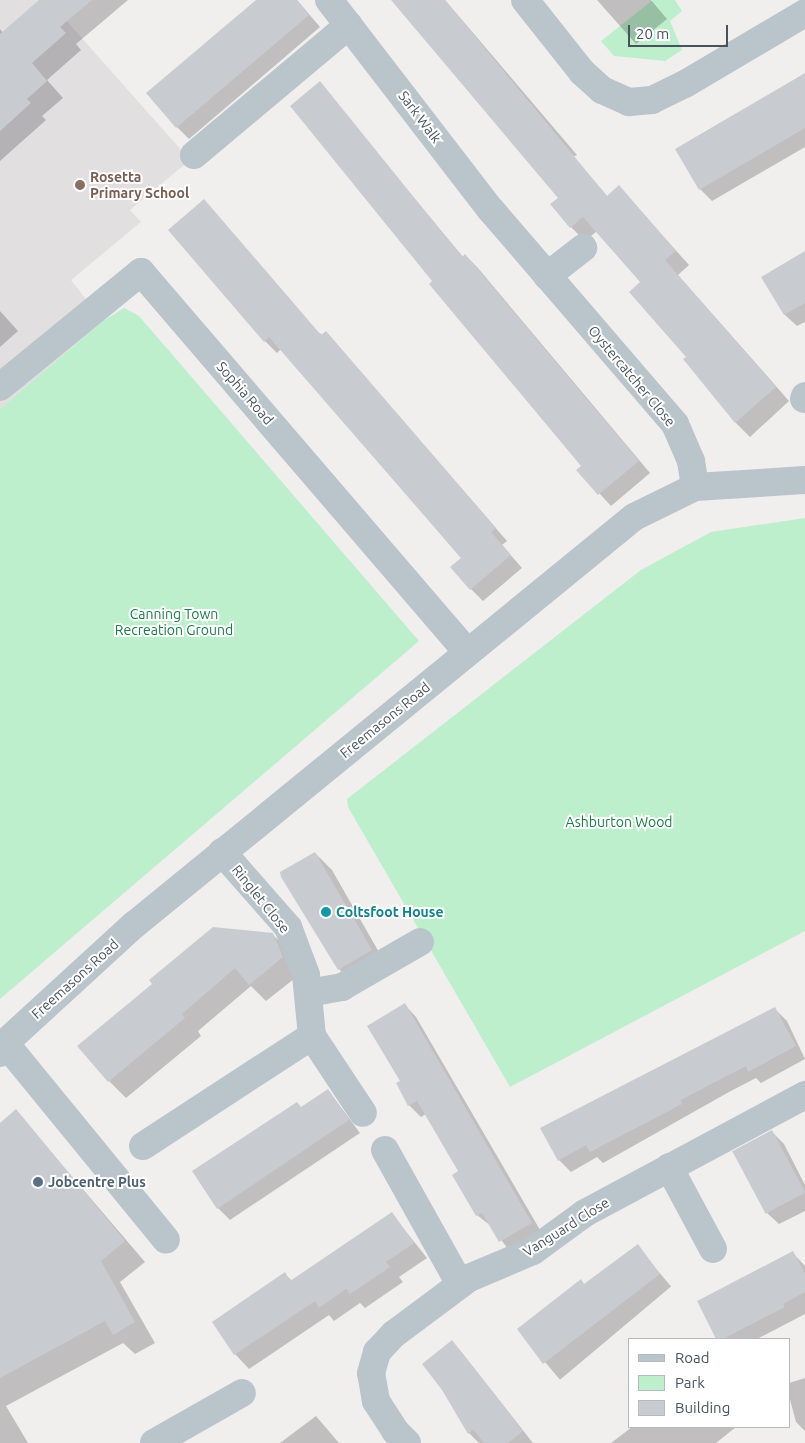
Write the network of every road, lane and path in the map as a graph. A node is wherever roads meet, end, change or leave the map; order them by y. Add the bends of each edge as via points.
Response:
1 (329, 0) edge
2 (525, 0) edge
3 (805, 13) edge
4 (349, 25) junction
5 (194, 155) dead end
6 (491, 210) joint
7 (583, 248) dead end
8 (547, 276) junction
9 (0, 387) edge
10 (805, 480) edge
11 (695, 487) junction
12 (467, 652) junction
13 (222, 852) junction
14 (420, 942) dead end
15 (308, 994) junction
16 (312, 1036) junction
17 (2, 1046) edge
18 (805, 1095) edge
19 (363, 1113) dead end
20 (143, 1146) dead end
21 (385, 1150) dead end
22 (669, 1167) junction
23 (166, 1240) dead end
24 (713, 1249) dead end
25 (460, 1284) junction
26 (242, 1393) dead end
27 (154, 1443) edge
28 (408, 1443) edge

1 - 4 street, Sark Walk
2 - 3 street via 582,72 602,90 629,102 652,100 685,84
4 - 5 street
4 - 6 street, Sark Walk
6 - 8 street, Oystercatcher Close
7 - 8 street
8 - 11 street, Oystercatcher Close via 675,424 689,454
9 - 12 street, Sophia Road via 142,272
10 - 11 street, Freemasons Road
11 - 12 street, Freemasons Road via 634,517
12 - 13 street, Freemasons Road
13 - 15 street, Ringlet Close via 288,927 306,975
13 - 17 street, Freemasons Road via 134,925
14 - 15 street via 342,987
15 - 16 street, Ringlet Close
16 - 19 street, Ringlet Close
16 - 20 street
17 - 23 street
18 - 22 street, Vanguard Close
21 - 25 street
22 - 24 street
22 - 25 street, Vanguard Close via 584,1213 533,1251
25 - 28 street, Vanguard Close via 394,1334 377,1352 371,1373 376,1401 396,1432
26 - 27 street

